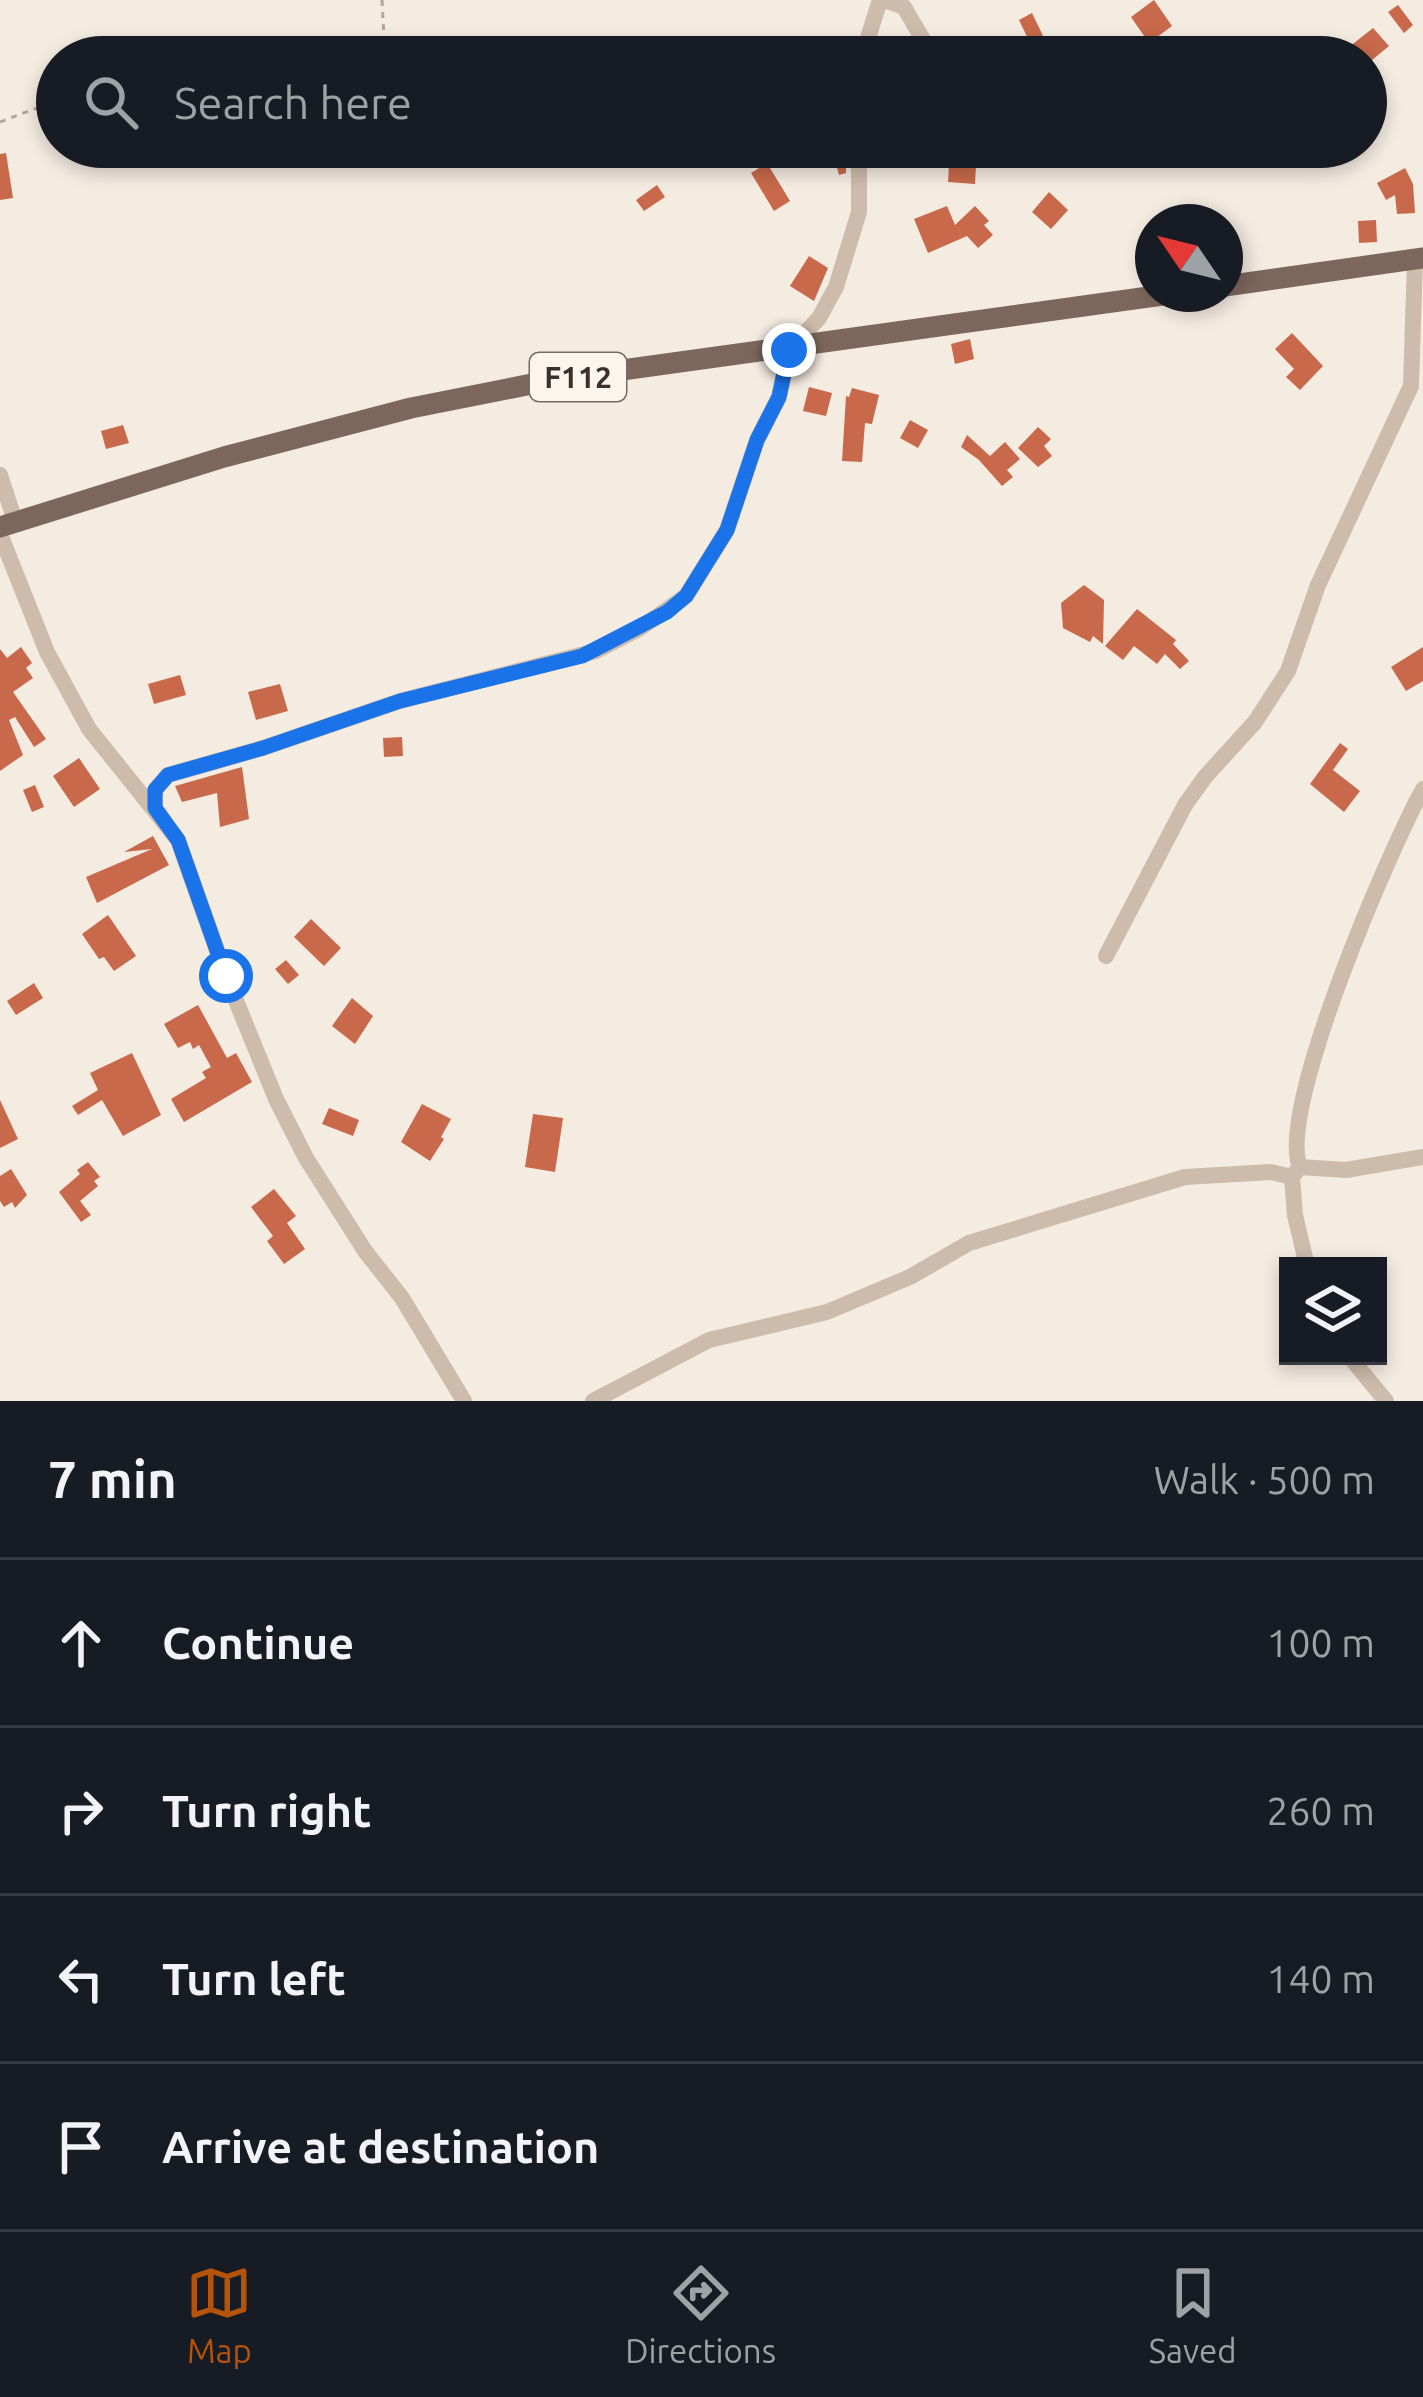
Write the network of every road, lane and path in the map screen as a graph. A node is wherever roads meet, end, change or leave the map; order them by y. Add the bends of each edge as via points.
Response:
1 (382, 0) edge
2 (882, 0) edge
3 (384, 36) edge
4 (869, 36) edge
5 (921, 36) edge
6 (36, 109) edge
7 (0, 122) edge
8 (860, 168) edge
9 (1419, 258) edge
10 (1243, 283) edge
11 (1135, 299) edge
12 (819, 317) junction
13 (833, 342) junction
14 (789, 350) junction
15 (0, 476) edge
16 (5, 527) edge
17 (120, 768) junction
18 (168, 775) junction
19 (1423, 788) edge
20 (155, 808) junction
21 (1106, 956) dead end
22 (1423, 1157) edge
23 (1296, 1172) junction
24 (1305, 1257) edge
25 (1356, 1365) edge
26 (464, 1401) edge
27 (592, 1401) edge
28 (1386, 1401) edge

1 - 3 path
2 - 4 street
2 - 5 street via 904,7
6 - 7 path
8 - 12 street via 851,248
9 - 10 main road
9 - 21 street via 1411,386 1318,585 1288,671 1185,806
11 - 13 main road, F112
12 - 13 street
12 - 14 street
13 - 14 main road, F112
14 - 16 main road, F112 via 557,379 411,408
14 - 18 street via 727,530 667,612 582,656 400,701
15 - 16 street
16 - 17 street via 47,652
17 - 18 street
17 - 20 street
18 - 20 street via 155,790
19 - 23 street via 1340,980 1296,1127
20 - 26 street via 178,840 226,976 306,1158
22 - 23 street
23 - 24 street
23 - 27 street via 1185,1177 968,1244 827,1312 709,1340
25 - 28 street

